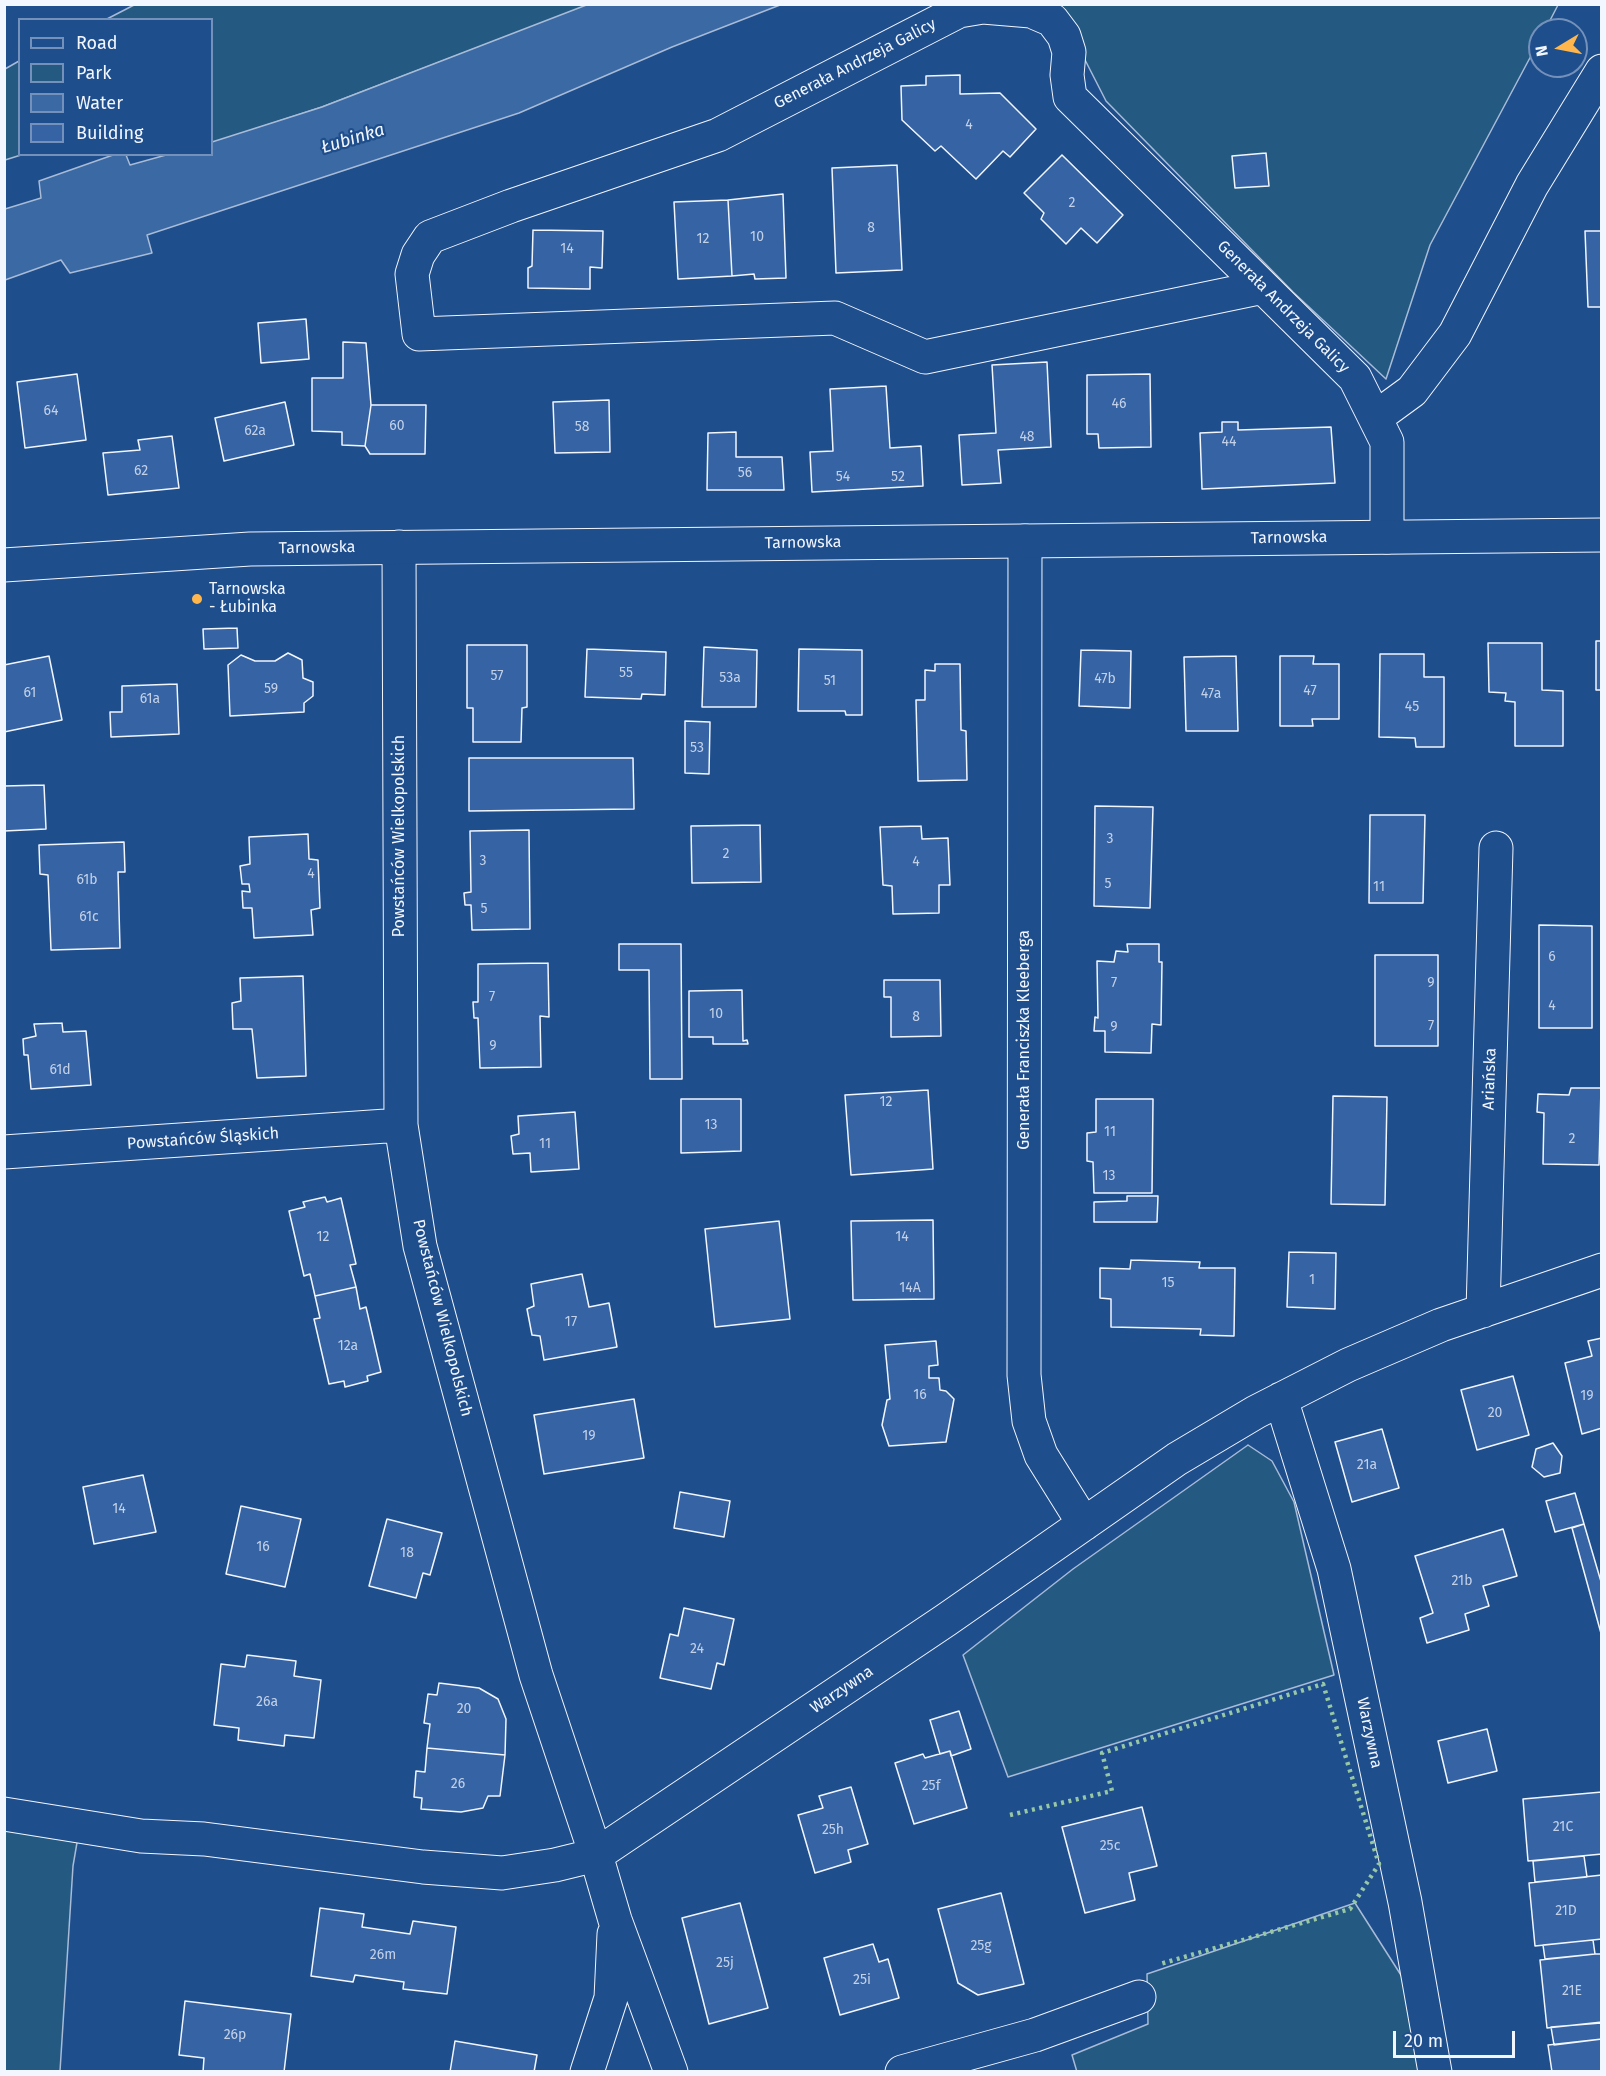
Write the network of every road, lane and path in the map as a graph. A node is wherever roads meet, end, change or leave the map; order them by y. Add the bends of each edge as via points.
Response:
1 (1602, 71) edge
2 (1263, 287) junction
3 (1375, 418) junction
4 (1602, 535) edge
5 (1387, 537) junction
6 (1025, 541) junction
7 (399, 547) junction
8 (4, 565) edge
9 (1496, 848) dead end
10 (401, 1125) junction
11 (4, 1152) edge
12 (1602, 1270) edge
13 (1483, 1311) junction
14 (1281, 1399) junction
15 (1084, 1524) junction
16 (4, 1814) edge
17 (596, 1855) junction
18 (615, 1920) junction
19 (1139, 1997) dead end
20 (587, 2072) edge
21 (671, 2072) edge
22 (902, 2072) edge
23 (1436, 2072) edge

1 - 3 street via 1532,185 1455,334 1412,392
2 - 2 street, Generała Andrzeja Galicy via 1070,97 1069,52 1064,36 1052,20 1031,11 983,7 959,11 920,29 718,135 430,237 412,274 419,334 835,318 925,357
2 - 3 street, Generała Andrzeja Galicy via 1355,378
3 - 5 street, Generała Andrzeja Galicy via 1387,442
4 - 5 street, Tarnowska
5 - 6 street, Tarnowska
6 - 7 street, Tarnowska
6 - 15 street, Generała Franciszka Kleeberga via 1024,1375 1029,1421 1041,1455
7 - 8 street, Tarnowska via 250,549
7 - 10 street, Powstańców Wielkopolskich
9 - 13 street, Ariańska
10 - 11 street, Powstańców Śląskich
10 - 17 street, Powstańców Wielkopolskich via 420,1246 536,1675
12 - 13 street, Warzywna
13 - 14 street, Warzywna via 1348,1365
14 - 15 street, Warzywna via 1177,1459
14 - 23 street, Warzywna via 1334,1569 1405,1902
15 - 17 street, Warzywna
16 - 17 street via 141,1836 204,1839 502,1873
17 - 18 street
18 - 20 street via 610,1998
18 - 21 street
19 - 22 street via 1035,2035

